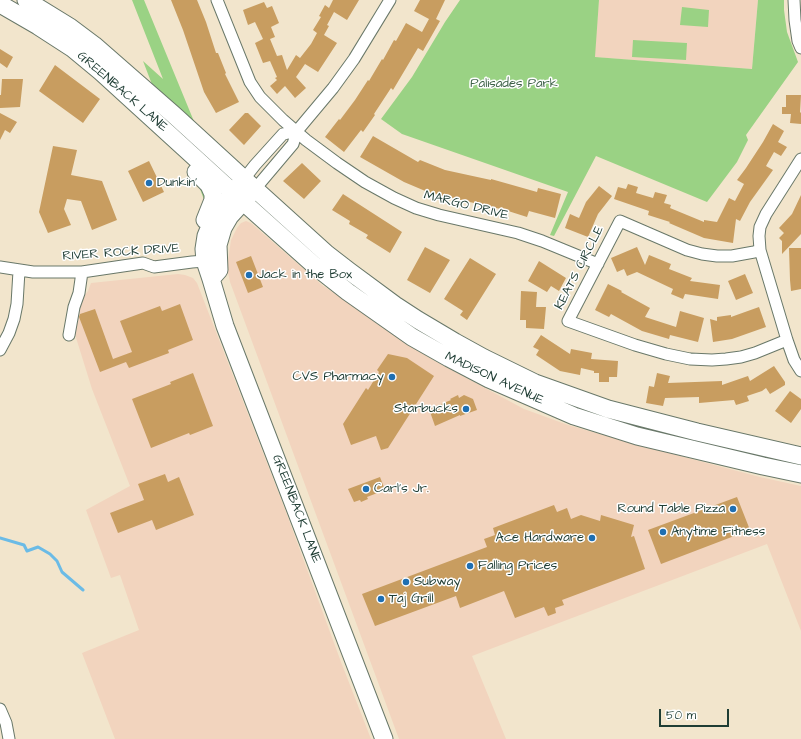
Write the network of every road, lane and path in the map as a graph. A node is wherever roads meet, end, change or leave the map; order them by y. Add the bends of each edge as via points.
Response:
1 (26, 0) edge
2 (218, 0) edge
3 (390, 0) edge
4 (794, 0) edge
5 (0, 4) edge
6 (798, 20) edge
7 (801, 48) edge
8 (166, 130) junction
9 (297, 132) junction
10 (801, 159) edge
11 (244, 191) junction
12 (760, 250) junction
13 (209, 252) junction
14 (598, 264) junction
15 (0, 267) edge
16 (18, 271) junction
17 (82, 272) junction
18 (69, 335) dead end
19 (788, 340) junction
20 (0, 350) edge
21 (801, 371) edge
22 (801, 456) edge
23 (801, 474) edge
24 (0, 709) edge
25 (9, 739) edge
26 (384, 739) edge

1 - 11 main road, GREENBACK LANE via 94,45 174,115
2 - 9 street, MARGO DRIVE via 250,82 260,97
3 - 9 street via 354,60
4 - 6 street
5 - 8 main road, GREENBACK LANE via 72,48
6 - 7 street via 798,41
8 - 11 main road, GREENBACK LANE
8 - 13 main road via 184,161 212,189 213,200 202,226 202,241
9 - 11 street via 293,144
9 - 11 street via 283,134 255,165
9 - 14 street, MARGO DRIVE via 365,182 394,198 439,215 518,233
10 - 12 street via 760,227
11 - 13 main road, GREENBACK LANE
11 - 22 main road, MADISON AVENUE via 418,320 484,358 535,383 608,409
11 - 23 main road, MADISON AVENUE via 315,266 348,292 412,337 489,379 574,416 637,436
12 - 14 street, KEATS CIRCLE via 732,256 702,254 620,221
12 - 19 street
13 - 17 street, RIVER ROCK DRIVE via 192,262 154,267 143,263
13 - 26 main road, GREENBACK LANE via 219,270 211,279 225,326
14 - 19 street, KEATS CIRCLE via 568,321 635,345 690,359 741,357
15 - 16 street, RIVER ROCK DRIVE
16 - 17 street, RIVER ROCK DRIVE
16 - 20 street via 14,318
17 - 18 street
19 - 21 street via 794,360
24 - 25 street

